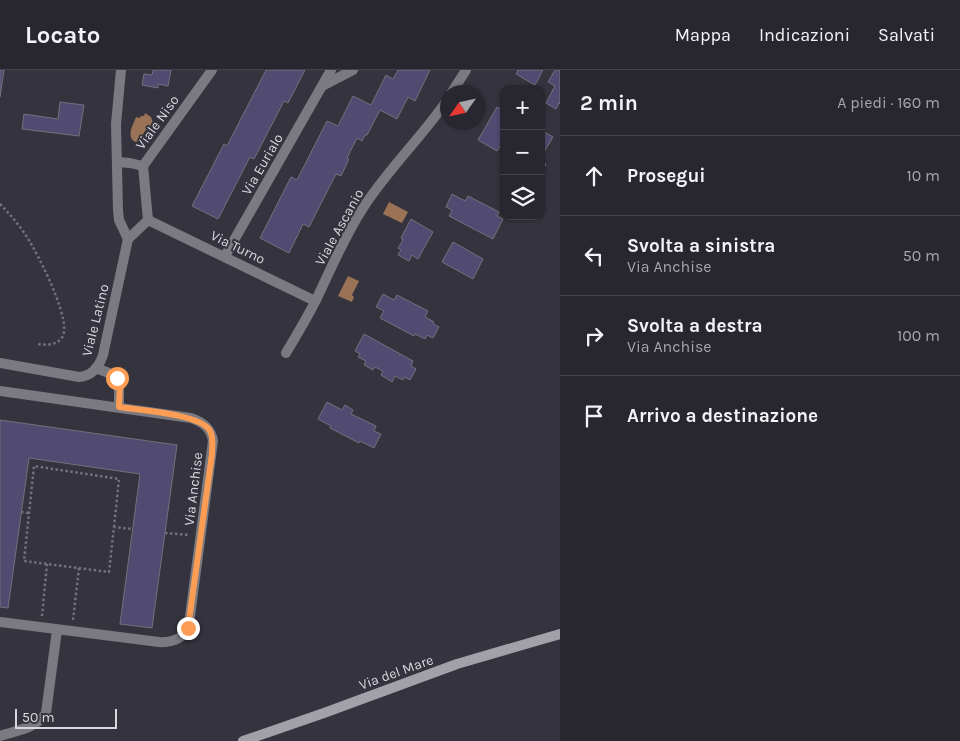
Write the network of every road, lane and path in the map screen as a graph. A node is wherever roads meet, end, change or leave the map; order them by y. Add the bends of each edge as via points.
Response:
1 (121, 70) edge
2 (212, 70) edge
3 (331, 70) edge
4 (353, 70) edge
5 (466, 70) edge
6 (324, 85) junction
7 (456, 85) edge
8 (440, 110) edge
9 (117, 162) junction
10 (143, 166) junction
11 (0, 204) edge
12 (148, 220) junction
13 (128, 239) junction
14 (225, 256) junction
15 (315, 301) junction
16 (38, 344) dead end
17 (286, 353) dead end
18 (0, 363) edge
19 (96, 368) junction
20 (0, 391) edge
21 (119, 407) junction
22 (21, 512) dead end
23 (29, 513) junction
24 (114, 528) junction
25 (132, 529) dead end
26 (165, 533) dead end
27 (201, 537) junction
28 (47, 564) junction
29 (79, 568) junction
30 (0, 622) edge
31 (41, 628) junction
32 (57, 630) junction
33 (72, 632) junction
34 (560, 634) edge
35 (0, 736) edge
36 (242, 741) edge

1 - 9 street via 116,124
2 - 10 street, Viale Niso
3 - 6 street, Via Eurialo
4 - 6 street
5 - 7 street
6 - 14 street, Via Eurialo
8 - 15 street, Viale Ascanio via 362,209
9 - 10 street
9 - 13 street via 118,216
10 - 12 street
11 - 16 path via 27,238 63,317 62,338 46,345
12 - 13 street
12 - 14 street, Via Turno
13 - 19 street, Viale Latino via 104,355
14 - 15 street, Via Turno
15 - 17 street, Viale Ascanio
18 - 19 street, Viale Latino via 82,377
19 - 21 street via 119,380
20 - 21 street, Via Anchise
21 - 27 street, Via Anchise via 191,418 210,430 212,454
22 - 23 path
23 - 24 path via 34,466 119,479
23 - 28 path via 24,561
24 - 25 path
24 - 29 path via 109,572
26 - 27 path
27 - 33 street, Via Anchise via 189,624 182,636 163,643
28 - 29 path
28 - 31 path
29 - 33 path
30 - 31 street, Via Anchise
31 - 32 street, Via Anchise
32 - 33 street, Via Anchise
32 - 35 street via 46,713 31,726
34 - 36 main road, Via del Mare via 457,664

